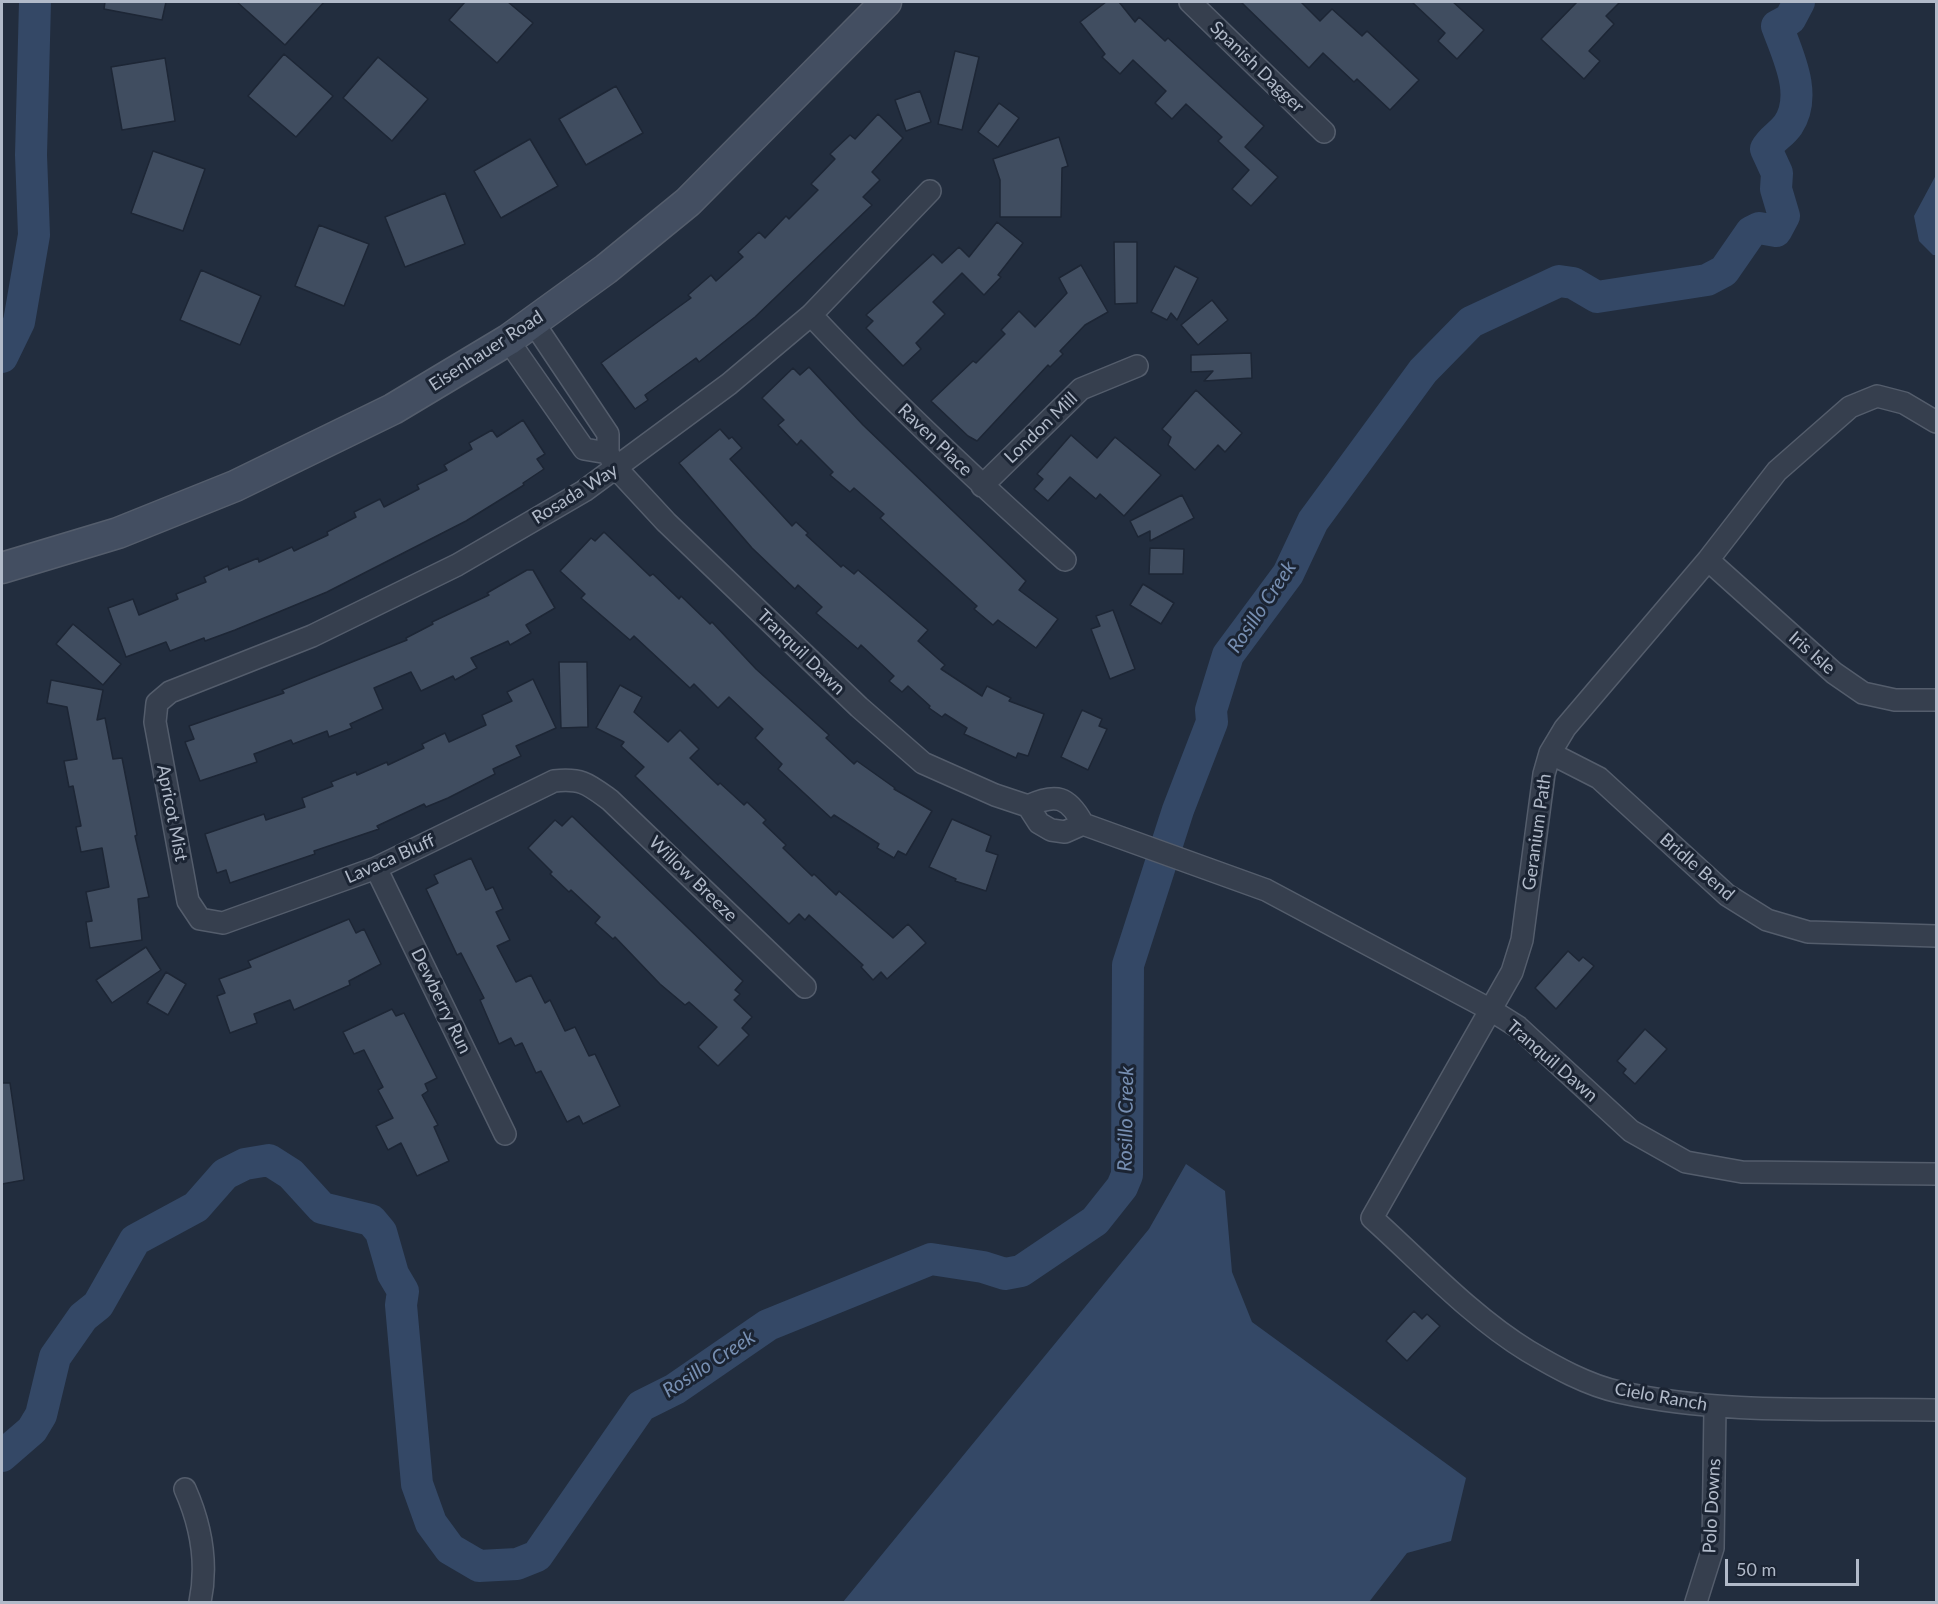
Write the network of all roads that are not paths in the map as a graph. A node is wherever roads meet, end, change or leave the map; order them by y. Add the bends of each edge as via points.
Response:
1 (886, 2) edge
2 (1190, 2) edge
3 (1324, 132) dead end
4 (930, 191) dead end
5 (811, 315) junction
6 (533, 322) junction
7 (507, 340) junction
8 (1137, 366) dead end
9 (1936, 422) edge
10 (612, 460) junction
11 (982, 486) junction
12 (1065, 560) dead end
13 (1708, 560) junction
14 (2, 568) edge
15 (1936, 700) edge
16 (157, 703) joint
17 (1550, 753) junction
18 (575, 779) joint
19 (1028, 806) junction
20 (1083, 824) junction
21 (376, 868) junction
22 (200, 919) joint
23 (1936, 936) edge
24 (805, 987) dead end
25 (1491, 1011) junction
26 (505, 1134) dead end
27 (1936, 1174) edge
28 (1372, 1218) joint
29 (1715, 1407) junction
30 (1936, 1410) edge
31 (185, 1489) dead end
32 (200, 1602) edge
33 (1696, 1602) edge

1 - 6 main road, Eisenhauer Road via 688,202
2 - 3 street, Spanish Dagger
4 - 5 street, Rosada Way
5 - 10 street, Rosada Way via 729,384
5 - 11 street, Raven Place via 865,374
6 - 7 main road, Eisenhauer Road
6 - 10 street via 608,434
7 - 10 street, Tranquil Dawn via 584,449
7 - 14 main road, Eisenhauer Road via 393,409 235,486 118,533
8 - 11 street, London Mill via 1081,389
9 - 13 street, Geranium Path via 1904,403 1877,396 1850,407 1777,471
10 - 16 street, Rosada Way via 584,491 457,565 312,636 170,692
10 - 19 street, Tranquil Dawn via 666,522 858,707 923,763
11 - 12 street, Raven Place
13 - 15 street, Iris Isle via 1833,674 1863,693 1895,700
13 - 17 street, Geranium Path via 1565,728
16 - 22 street, Apricot Mist via 155,722 189,900
17 - 23 street, Bridle Bend via 1599,778 1727,896 1767,920 1808,932
17 - 25 street, Geranium Path via 1522,940 1512,972
18 - 21 street, Lavaca Bluff via 554,781
18 - 24 street, Willow Breeze via 610,800
19 - 20 street via 1039,823 1051,830 1065,832
19 - 20 street, Tranquil Dawn via 1047,798 1060,799 1073,807
20 - 25 street, Tranquil Dawn via 1249,883
21 - 22 street, Lavaca Bluff via 223,923
21 - 26 street, Dewberry Run
25 - 27 street, Tranquil Dawn via 1518,1027 1631,1131 1686,1162 1742,1172
25 - 28 street, Geranium Path
28 - 29 street, Cielo Ranch via 1475,1311 1526,1350 1575,1376 1617,1392
29 - 30 street, Cielo Ranch
29 - 33 street, Polo Downs via 1713,1548
31 - 32 street via 202,1542

